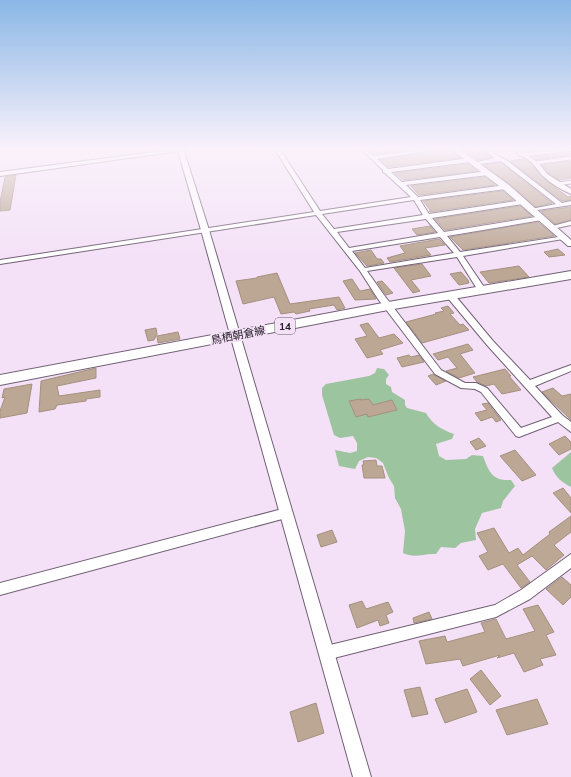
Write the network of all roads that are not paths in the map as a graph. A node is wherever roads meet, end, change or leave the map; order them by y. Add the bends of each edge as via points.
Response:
1 (191, 184) edge
2 (300, 184) edge
3 (402, 184) edge
4 (503, 184) edge
5 (534, 184) edge
6 (558, 184) edge
7 (506, 187) junction
8 (571, 192) edge
9 (416, 198) junction
10 (523, 202) junction
11 (571, 203) edge
12 (561, 205) junction
13 (533, 210) junction
14 (318, 212) junction
15 (428, 216) junction
16 (542, 218) junction
17 (571, 223) edge
18 (552, 227) junction
19 (205, 230) junction
20 (332, 231) junction
21 (442, 234) junction
22 (563, 237) junction
23 (571, 244) edge
24 (347, 250) junction
25 (459, 255) junction
26 (0, 262) edge
27 (363, 270) junction
28 (571, 275) edge
29 (482, 290) junction
30 (450, 295) junction
31 (388, 306) junction
32 (235, 335) junction
33 (571, 368) edge
34 (0, 380) edge
35 (530, 384) junction
36 (559, 418) junction
37 (571, 428) edge
38 (286, 513) junction
39 (571, 560) edge
40 (0, 589) edge
41 (326, 652) junction
42 (362, 777) edge

1 - 19 street
2 - 14 street
3 - 9 street
4 - 7 street
5 - 12 street
6 - 8 street
7 - 9 street
7 - 10 street
9 - 14 street
9 - 15 street
10 - 13 street
10 - 15 street
11 - 12 street
12 - 13 street
13 - 16 street
14 - 19 street
14 - 20 street
15 - 20 street
15 - 21 street
16 - 18 street
16 - 21 street
17 - 18 street
18 - 22 street
19 - 26 street
19 - 32 street
20 - 24 street
21 - 24 street
21 - 25 street
22 - 23 street
22 - 25 street
24 - 27 street
25 - 27 street
25 - 29 street
27 - 31 street
28 - 29 main road, 鳥栖朝倉線 / 14
29 - 30 main road, 鳥栖朝倉線 / 14
30 - 31 main road, 鳥栖朝倉線 / 14
30 - 35 street via 490,343
31 - 32 main road, 鳥栖朝倉線 / 14
31 - 36 street via 438,372 464,386 476,386 484,390 518,433
32 - 34 main road, 鳥栖朝倉線 / 14
32 - 38 street
33 - 35 street
35 - 36 street
36 - 37 street
38 - 40 street
38 - 41 street
39 - 41 street via 517,601 496,611
41 - 42 street

